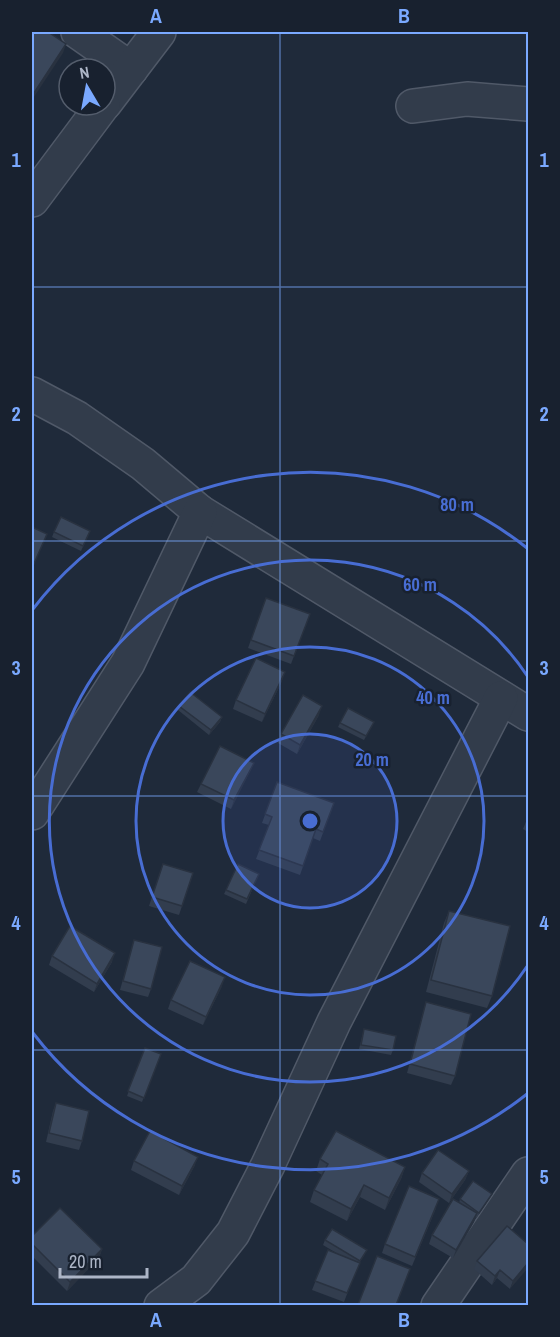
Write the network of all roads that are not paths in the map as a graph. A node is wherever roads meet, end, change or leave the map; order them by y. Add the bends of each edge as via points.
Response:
1 (78, 32) edge
2 (159, 32) edge
3 (130, 69) junction
4 (117, 86) edge
5 (528, 104) edge
6 (413, 106) dead end
7 (94, 117) edge
8 (32, 200) edge
9 (32, 394) edge
10 (200, 512) junction
11 (515, 706) edge
12 (32, 813) edge
13 (528, 1174) edge
14 (161, 1305) edge
15 (438, 1305) edge

1 - 3 street
2 - 3 street
3 - 4 street
5 - 6 street via 467,99
7 - 8 street
9 - 10 street via 77,418 143,464
10 - 11 street
10 - 12 street via 128,663
11 - 14 street via 334,1022 233,1233 196,1280
13 - 15 street

